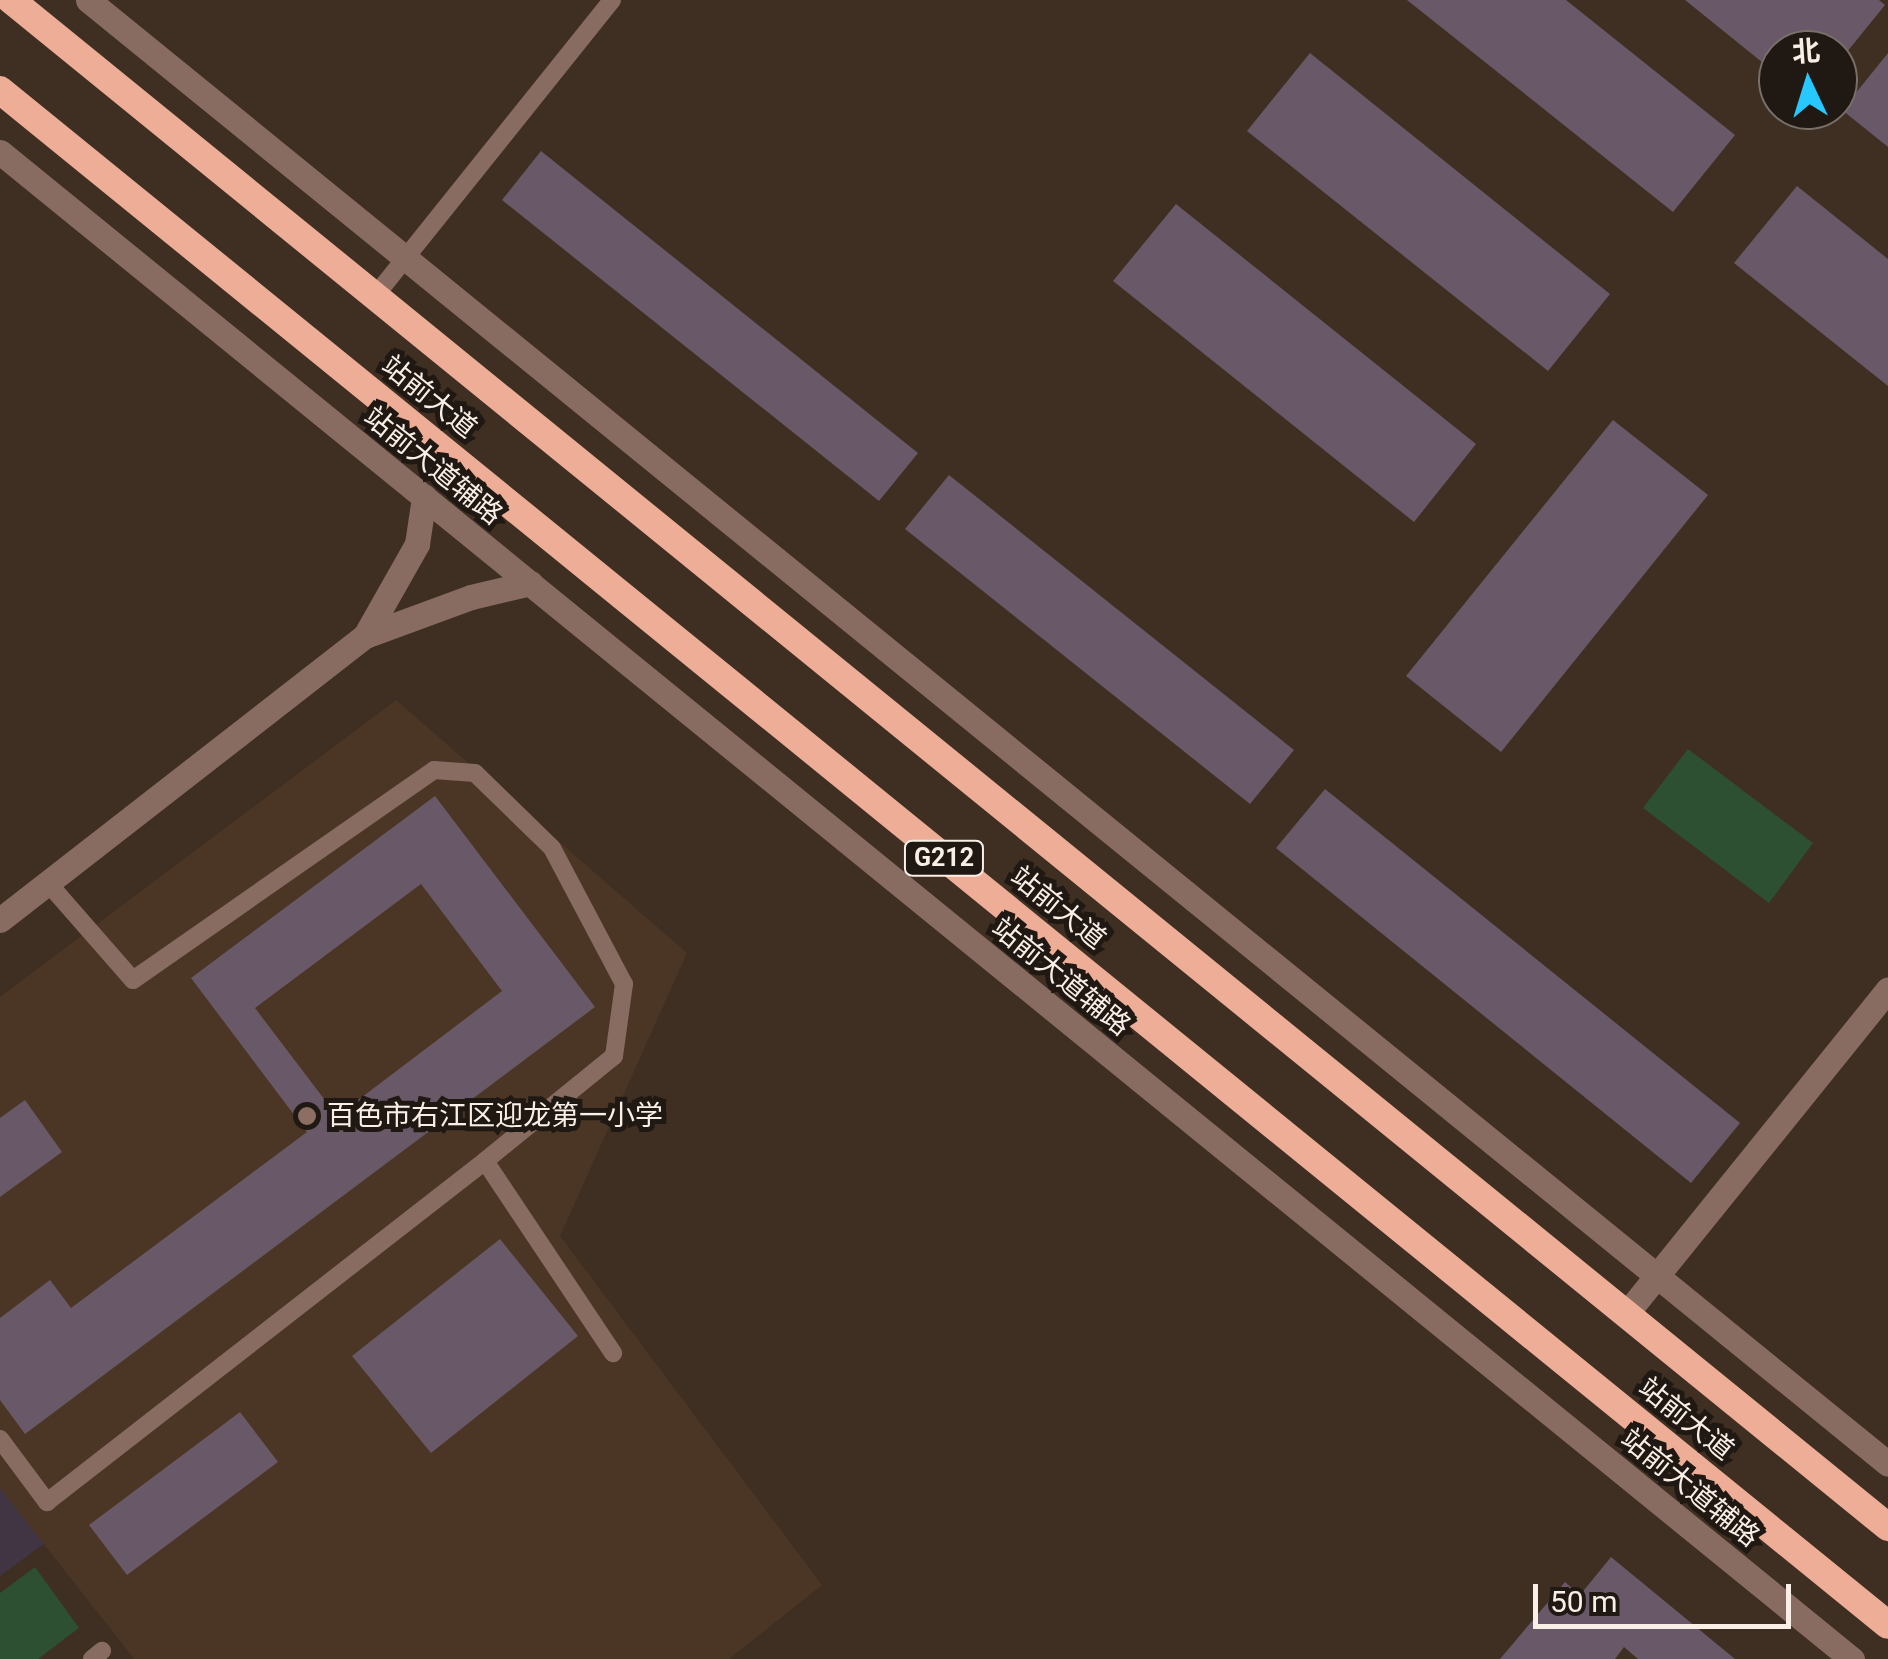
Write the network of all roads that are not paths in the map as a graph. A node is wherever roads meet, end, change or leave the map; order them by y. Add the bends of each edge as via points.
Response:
1 (11, 0) edge
2 (88, 0) edge
3 (612, 0) edge
4 (0, 90) edge
5 (0, 152) edge
6 (406, 258) junction
7 (375, 296) junction
8 (424, 497) junction
9 (530, 583) junction
10 (365, 636) junction
11 (48, 883) junction
12 (0, 920) edge
13 (1888, 988) edge
14 (484, 1161) junction
15 (1658, 1276) junction
16 (1626, 1314) junction
17 (612, 1353) dead end
18 (0, 1439) edge
19 (1888, 1464) edge
20 (1888, 1526) edge
21 (1888, 1626) edge
22 (1852, 1659) edge

1 - 7 highway, 站前大道 / G212
2 - 6 street
3 - 6 lane
4 - 21 highway, 站前大道 / G212
5 - 8 street, 站前大道辅路
6 - 7 lane
6 - 15 street
7 - 16 highway, 站前大道 / G212
8 - 9 street, 站前大道辅路
8 - 10 street via 417,544
9 - 10 street
9 - 22 street, 站前大道辅路
10 - 11 street
11 - 12 street
11 - 14 lane via 133,980 434,770 475,774 552,848 624,984 614,1056
13 - 15 street
14 - 17 lane
14 - 18 lane via 47,1502
15 - 16 street
15 - 19 street
16 - 20 highway, 站前大道 / G212

